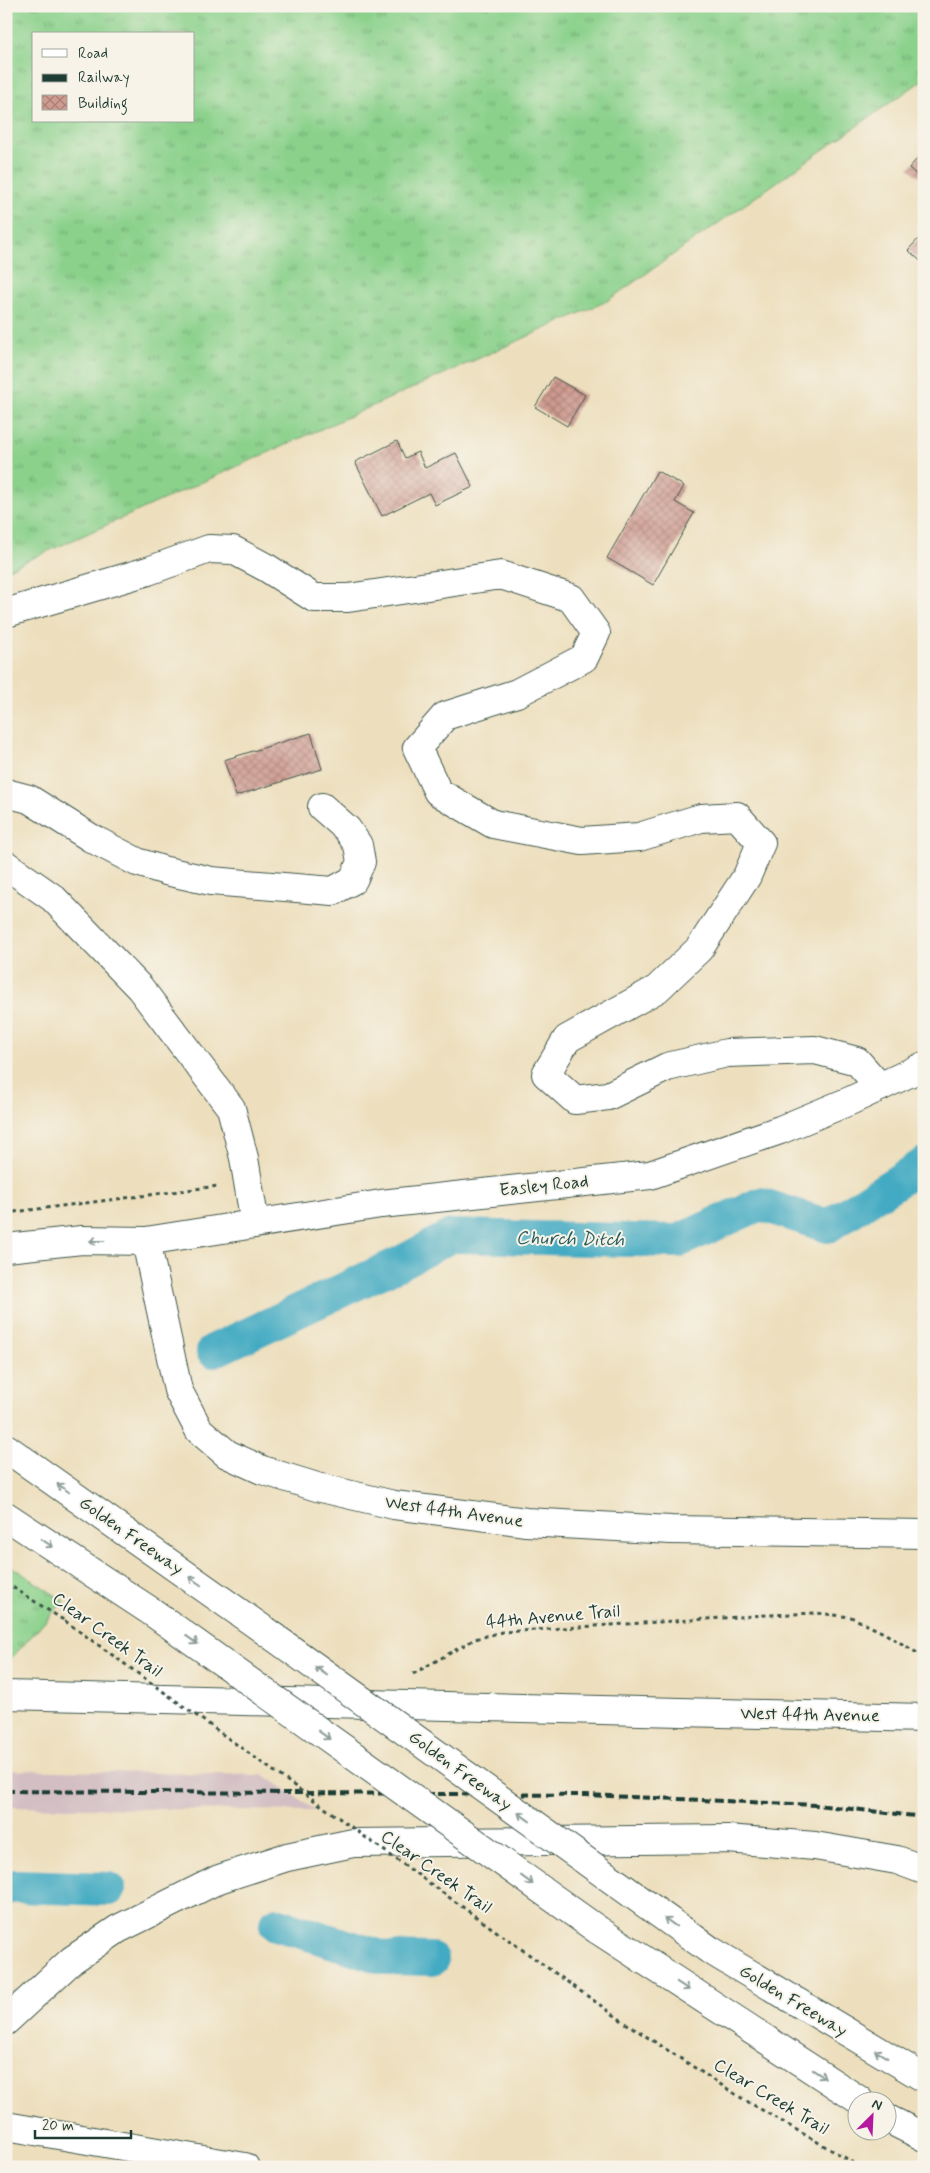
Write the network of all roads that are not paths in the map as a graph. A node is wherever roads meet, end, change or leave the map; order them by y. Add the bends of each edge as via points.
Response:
1 (6, 613) edge
2 (6, 793) edge
3 (322, 807) dead end
4 (6, 865) edge
5 (924, 1066) edge
6 (880, 1087) junction
7 (255, 1224) junction
8 (146, 1241) junction
9 (6, 1248) edge
10 (6, 1448) edge
11 (6, 1516) edge
12 (924, 1534) edge
13 (6, 1695) edge
14 (924, 1718) edge
15 (924, 1870) edge
16 (6, 2021) edge
17 (924, 2078) edge
18 (848, 2093) edge
19 (898, 2124) edge
20 (6, 2126) edge
21 (924, 2137) edge
22 (245, 2167) edge

1 - 6 main road via 148,571 209,548 233,550 314,598 348,598 501,575 571,598 596,633 584,658 517,693 445,716 417,748 438,792 492,824 582,842 639,837 701,818 737,816 762,843 747,876 699,950 657,989 567,1039 546,1074 576,1100 608,1096 667,1067 727,1053 815,1050 857,1061
2 - 3 main road via 29,799 106,846 137,862 166,871 211,881 333,892 353,880 361,862 358,844 347,829
4 - 7 main road via 53,898 140,988 231,1108 244,1158
5 - 6 main road, Easley Road
6 - 7 main road, Easley Road via 780,1130 650,1175 381,1204
7 - 8 main road, Easley Road
8 -> 9 main road, Easley Road via 82,1240
8 - 12 main road, West 44th Avenue via 178,1390 199,1430 227,1454 262,1470 394,1506 526,1522 671,1530
17 -> 10 main road, Golden Freeway, bridge via 710,1950
11 -> 18 main road, bridge via 152,1612 598,1930
13 - 14 main road, West 44th Avenue
15 - 16 main road via 897,1860 815,1846 727,1840 353,1843 287,1856 219,1879 118,1929 72,1960
19 - 21 main road
20 - 22 main road

